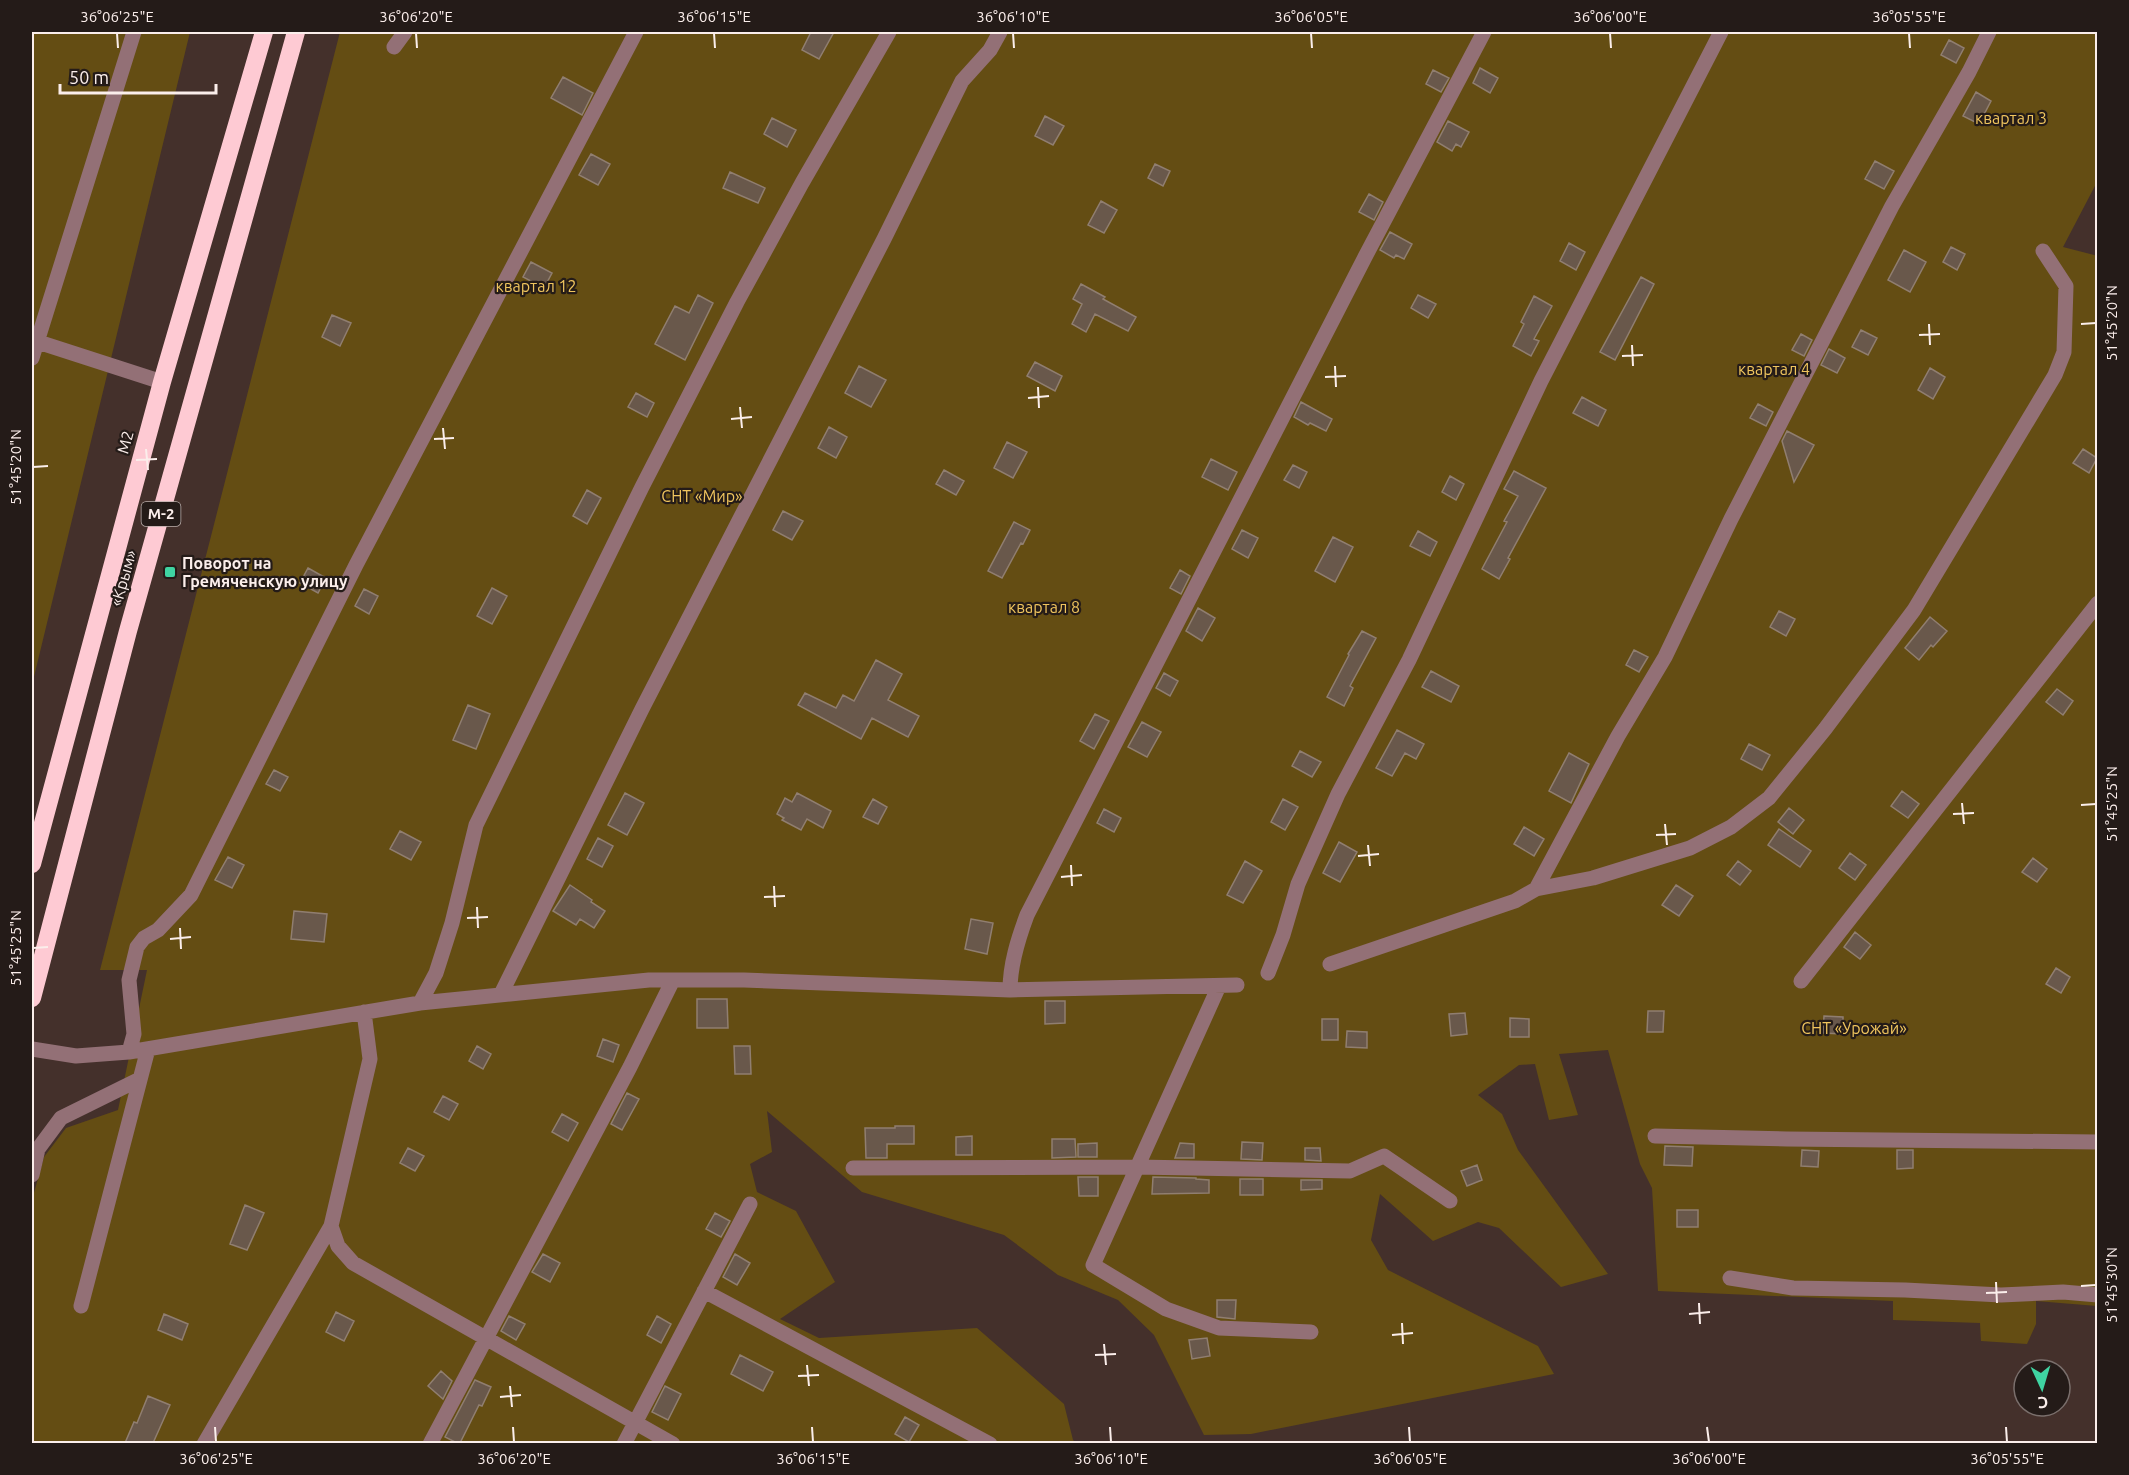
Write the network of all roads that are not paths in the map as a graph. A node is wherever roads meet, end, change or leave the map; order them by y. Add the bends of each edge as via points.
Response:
1 (134, 32) edge
2 (264, 32) edge
3 (296, 32) edge
4 (405, 32) edge
5 (636, 32) edge
6 (889, 32) edge
7 (1000, 32) edge
8 (1484, 32) edge
9 (1721, 32) edge
10 (1989, 32) edge
11 (394, 47) dead end
12 (2043, 251) dead end
13 (34, 341) edge
14 (32, 358) edge
15 (162, 382) junction
16 (2097, 603) edge
17 (32, 864) edge
18 (1536, 889) junction
19 (1330, 964) dead end
20 (1268, 973) dead end
21 (673, 980) junction
22 (1801, 981) dead end
23 (1237, 985) dead end
24 (1219, 986) junction
25 (1010, 990) junction
26 (501, 994) junction
27 (32, 998) edge
28 (420, 1003) junction
29 (364, 1012) junction
30 (32, 1049) edge
31 (148, 1049) junction
32 (129, 1052) junction
33 (140, 1079) junction
34 (1655, 1136) dead end
35 (2097, 1143) edge
36 (1137, 1167) junction
37 (853, 1168) dead end
38 (32, 1175) edge
39 (1450, 1201) dead end
40 (750, 1204) dead end
41 (331, 1226) junction
42 (1730, 1278) dead end
43 (704, 1291) junction
44 (2097, 1295) edge
45 (81, 1306) dead end
46 (1311, 1332) dead end
47 (487, 1338) junction
48 (635, 1421) junction
49 (204, 1443) edge
50 (430, 1443) edge
51 (624, 1443) edge
52 (673, 1443) edge
53 (990, 1443) edge

1 - 13 street
2 - 15 highway, М2
3 - 27 highway, «Крым» / М-2 via 128,631
4 - 11 street
5 - 32 street via 362,555 191,895 137,947 129,980 134,1034
6 - 28 street via 737,302 476,825 452,923 436,973
7 - 26 street via 990,50 962,81
8 - 25 street via 1027,915 1018,939
9 - 20 street via 1540,381 1408,660 1338,794 1298,884
10 - 18 street via 1892,206 1731,519 1665,657
12 - 18 street via 2066,286 2064,352 2055,375 1914,610 1825,729 1769,798 1731,827 1679,851 1593,878
13 - 14 street
13 - 15 street
15 - 17 highway, М2
16 - 22 street
18 - 19 street via 1515,902
21 - 25 street
21 - 26 street
21 - 47 street
23 - 24 street
24 - 25 street
24 - 36 street
26 - 28 street
28 - 29 street
29 - 31 street
29 - 41 street via 370,1059
30 - 32 street via 76,1056
31 - 32 street
31 - 33 street
33 - 38 street via 61,1118 38,1149
33 - 45 street
34 - 35 street
36 - 37 street
36 - 39 street via 1350,1171 1384,1156
36 - 46 street via 1093,1265 1166,1309 1218,1328
40 - 43 street
41 - 47 street via 338,1246 353,1263
41 - 49 street
42 - 44 street via 1793,1288
43 - 48 street
43 - 53 street
47 - 48 street
47 - 50 street
48 - 51 street
48 - 52 street

